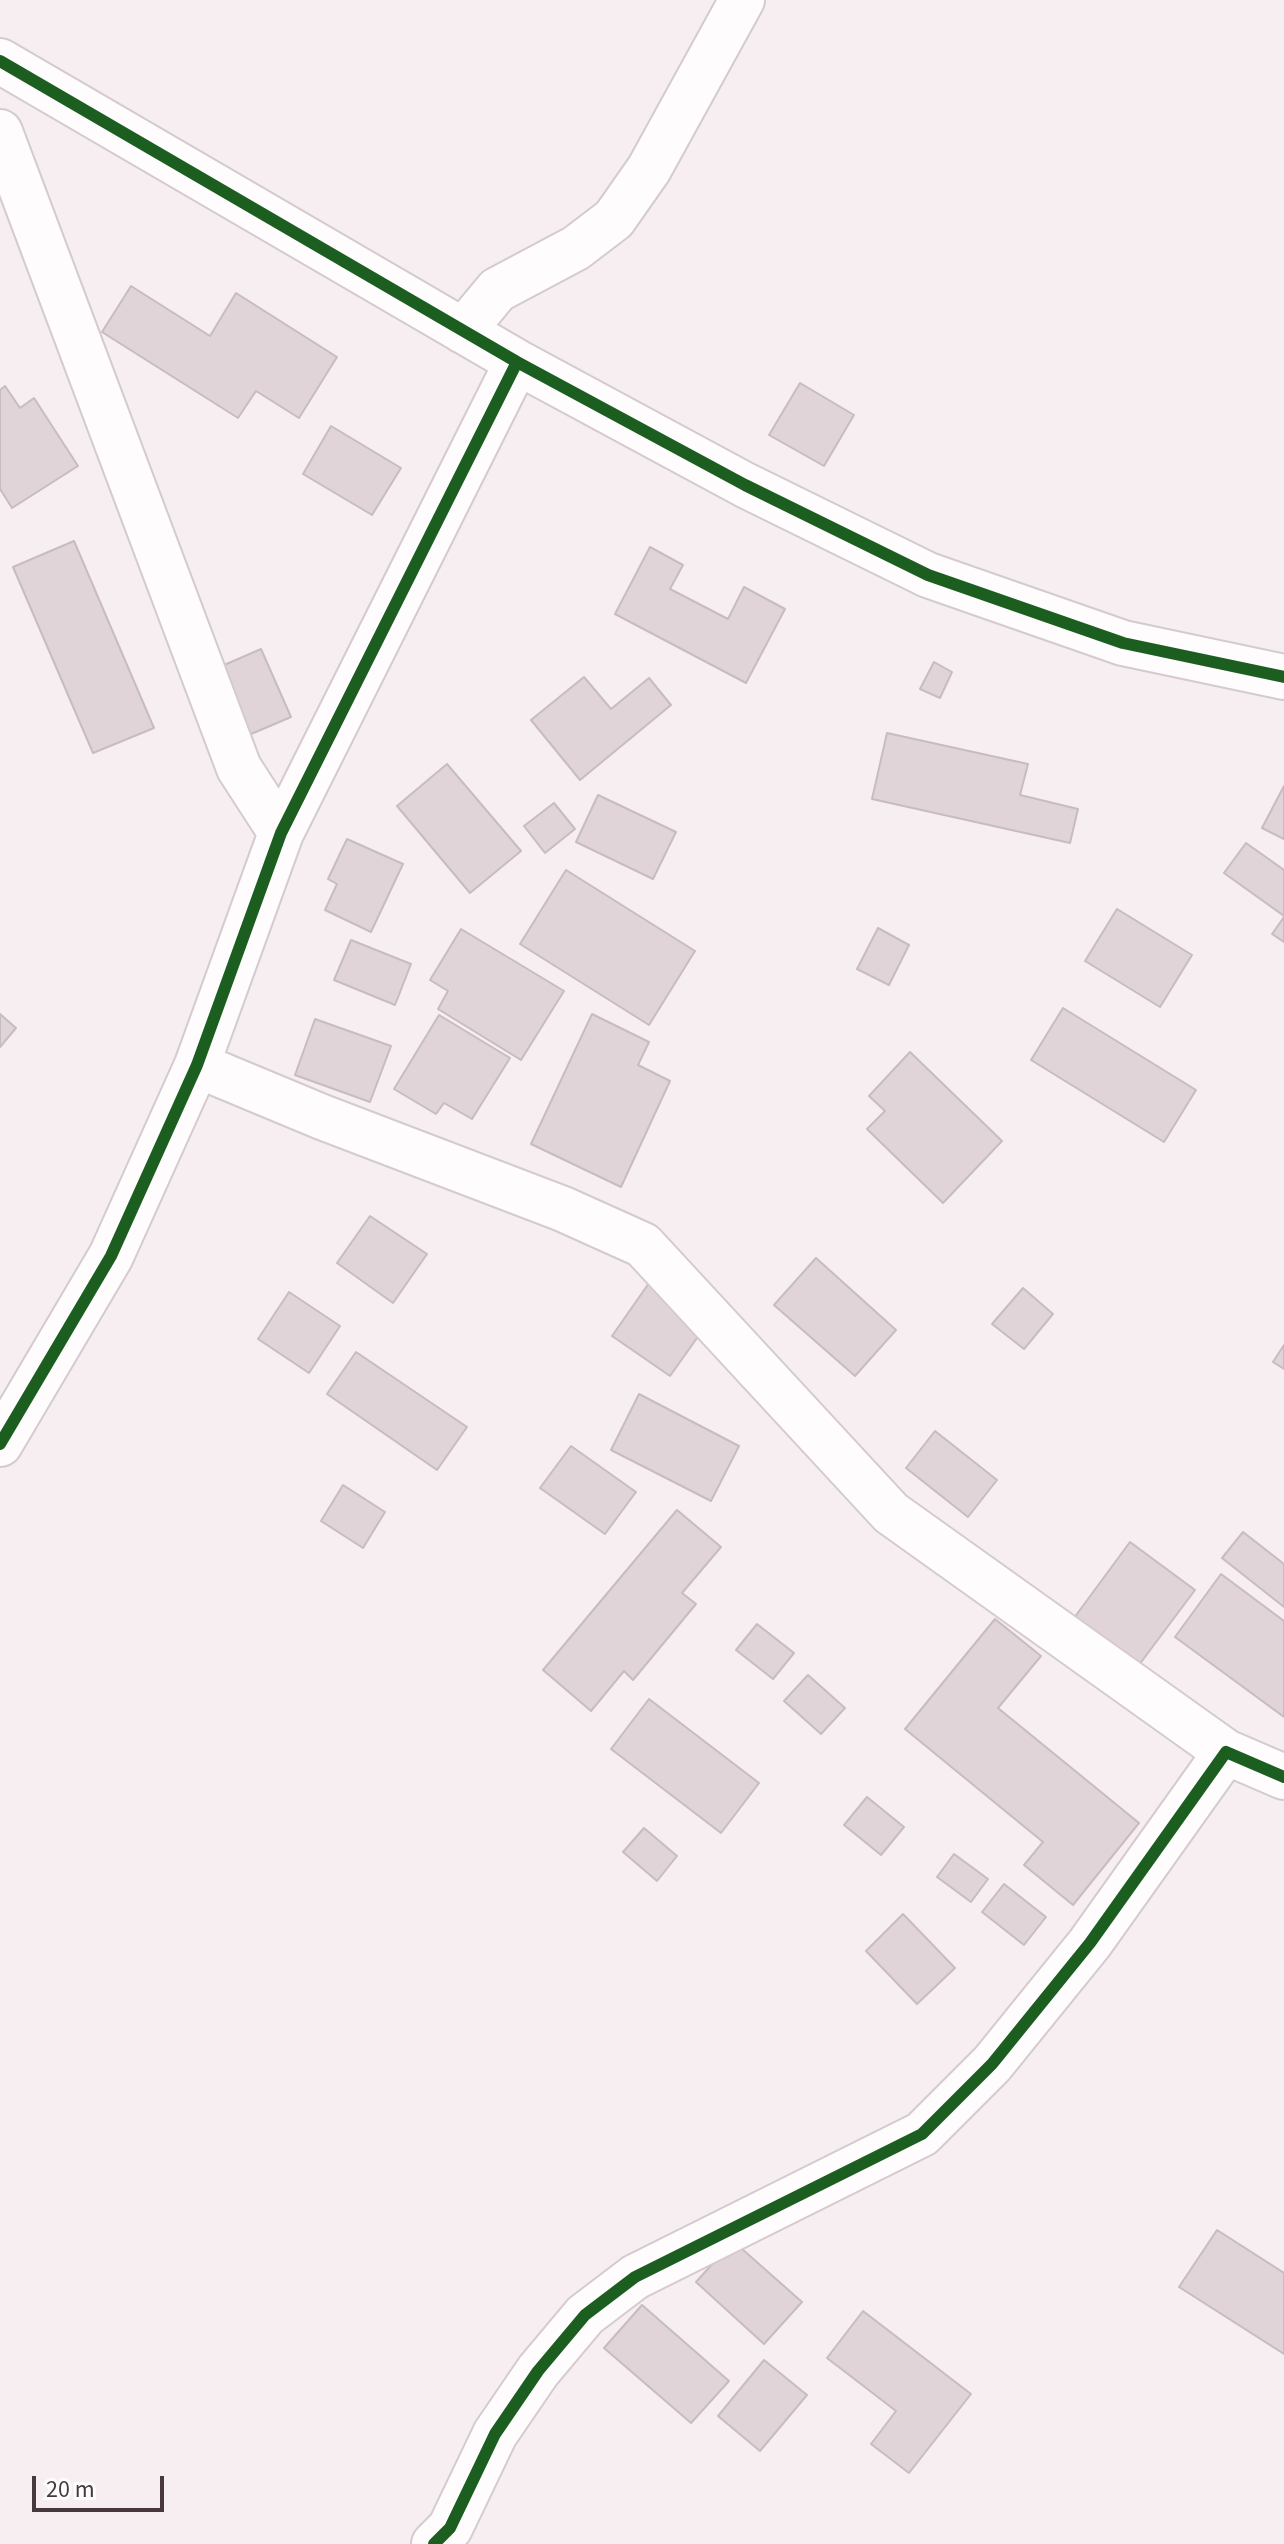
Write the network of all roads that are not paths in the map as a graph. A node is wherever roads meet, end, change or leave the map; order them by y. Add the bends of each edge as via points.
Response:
1 (742, 0) edge
2 (0, 61) edge
3 (0, 132) edge
4 (463, 331) junction
5 (517, 362) junction
6 (1284, 677) edge
7 (281, 833) junction
8 (197, 1065) junction
9 (0, 1444) edge
10 (1226, 1752) junction
11 (1284, 1777) edge
12 (434, 2544) edge

1 - 4 street via 649,169 614,219 576,248 497,290
2 - 4 street
3 - 7 street via 239,768
4 - 5 street
5 - 6 street via 745,485 928,575 1123,643
5 - 7 street
7 - 8 street
8 - 9 street via 111,1256
8 - 10 street via 643,1245 891,1513
10 - 11 street
10 - 12 street via 1090,1943 992,2064 922,2134 635,2277 585,2315 495,2434 450,2528

